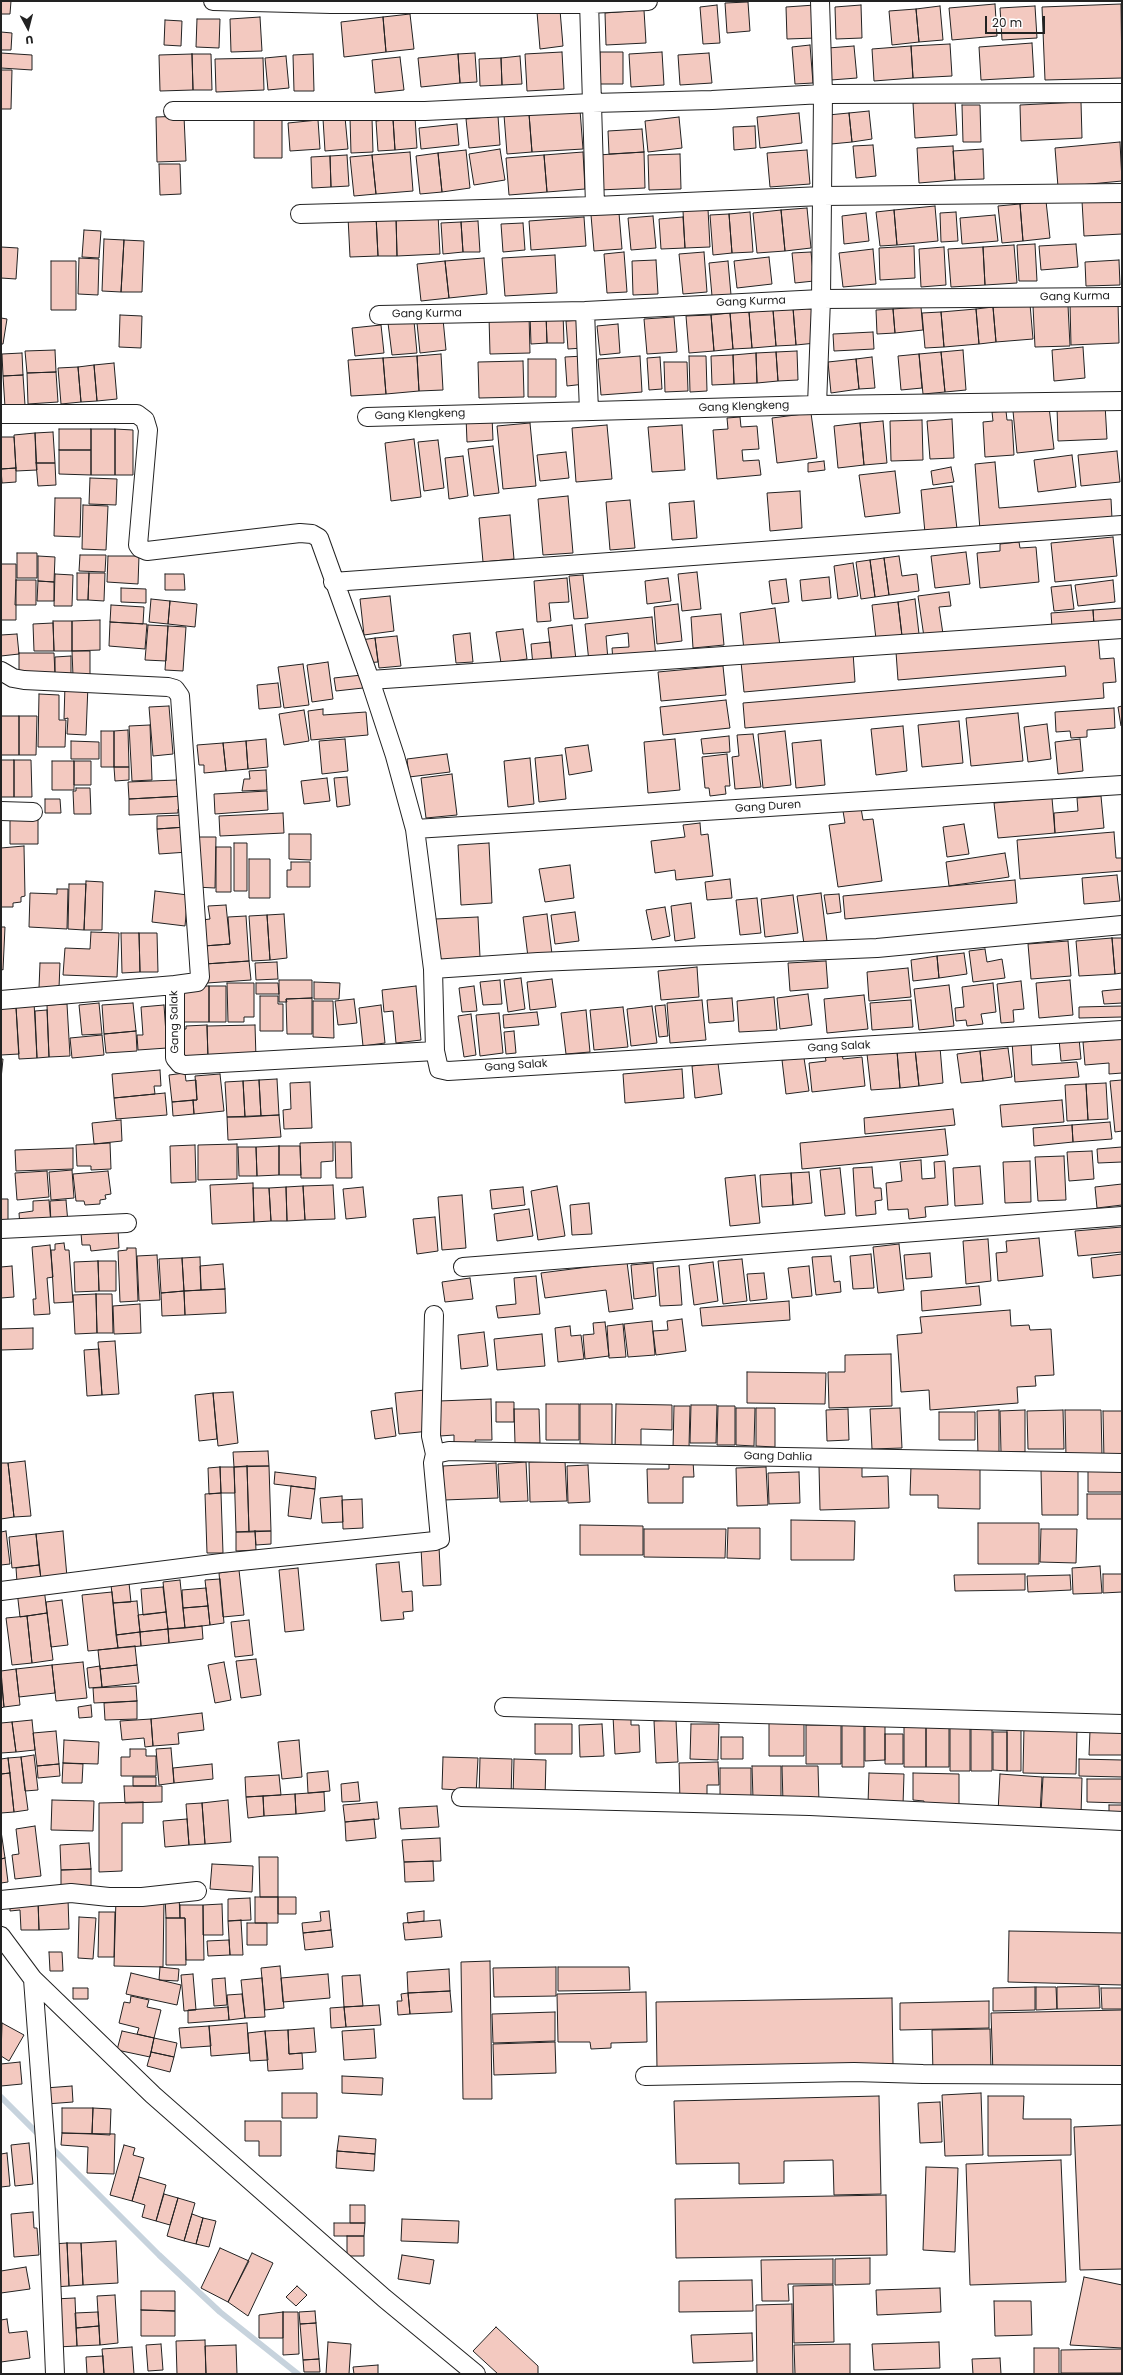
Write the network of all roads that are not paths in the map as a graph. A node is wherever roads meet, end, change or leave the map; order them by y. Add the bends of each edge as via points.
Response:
1 (213, 1) edge
2 (648, 1) edge
3 (820, 1) edge
4 (589, 3) edge
5 (1122, 93) edge
6 (823, 94) junction
7 (592, 103) junction
8 (174, 111) dead end
9 (1122, 193) edge
10 (822, 196) junction
11 (594, 206) junction
12 (300, 214) dead end
13 (1122, 296) edge
14 (821, 299) junction
15 (585, 311) junction
16 (379, 315) dead end
17 (1122, 401) edge
18 (817, 405) junction
19 (589, 411) junction
20 (1, 414) edge
21 (367, 417) dead end
22 (1122, 525) edge
23 (333, 582) junction
24 (1122, 629) edge
25 (1, 671) edge
26 (370, 680) junction
27 (1122, 785) edge
28 (1, 811) edge
29 (33, 812) dead end
30 (415, 829) junction
31 (1122, 925) edge
32 (433, 969) junction
33 (175, 985) junction
34 (1, 1000) edge
35 (1122, 1030) edge
36 (436, 1051) junction
37 (1122, 1216) edge
38 (127, 1223) dead end
39 (1, 1229) edge
40 (463, 1267) dead end
41 (434, 1315) dead end
42 (435, 1454) junction
43 (1122, 1463) edge
44 (1, 1591) edge
45 (504, 1707) dead end
46 (1122, 1724) edge
47 (462, 1797) dead end
48 (1122, 1821) edge
49 (197, 1891) dead end
50 (1, 1900) edge
51 (1, 1936) edge
52 (33, 1979) junction
53 (1122, 2075) edge
54 (645, 2076) dead end
55 (55, 2374) edge
56 (476, 2374) edge

1 - 4 street via 331,4
2 - 4 street
3 - 6 street
4 - 7 street
5 - 6 street
6 - 7 street
6 - 10 street
7 - 8 street via 425,112
7 - 11 street
9 - 10 street
10 - 11 street
10 - 14 street
11 - 12 street
13 - 14 street, Gang Kurma
14 - 15 street, Gang Kurma
14 - 18 street
15 - 16 street, Gang Kurma
15 - 19 street
17 - 18 street, Gang Klengkeng
18 - 19 street, Gang Klengkeng
19 - 21 street, Gang Klengkeng
20 - 23 street via 137,414 145,420 148,430 138,544 140,548 147,551 312,534 319,538
22 - 23 street
23 - 26 street
24 - 26 street
25 - 33 street via 13,678 24,680 168,687 175,689 180,696 200,977 197,982
26 - 30 street
27 - 30 street, Gang Duren
28 - 29 street
30 - 32 street
31 - 32 street via 877,948 546,961
32 - 36 street
33 - 34 street, Gang Salak
33 - 36 street, Gang Salak via 175,1058 180,1064
35 - 36 street, Gang Salak via 448,1071 439,1069
37 - 40 street
38 - 39 street
41 - 42 street via 431,1436
42 - 43 street, Gang Dahlia via 457,1451
42 - 44 street via 433,1463 440,1533 440,1539 435,1542 221,1563
45 - 46 street
47 - 48 street via 802,1806
49 - 50 street via 142,1897 71,1893
51 - 52 street
52 - 55 street via 45,2128
52 - 56 street via 153,2095 384,2298
53 - 54 street via 854,2072

